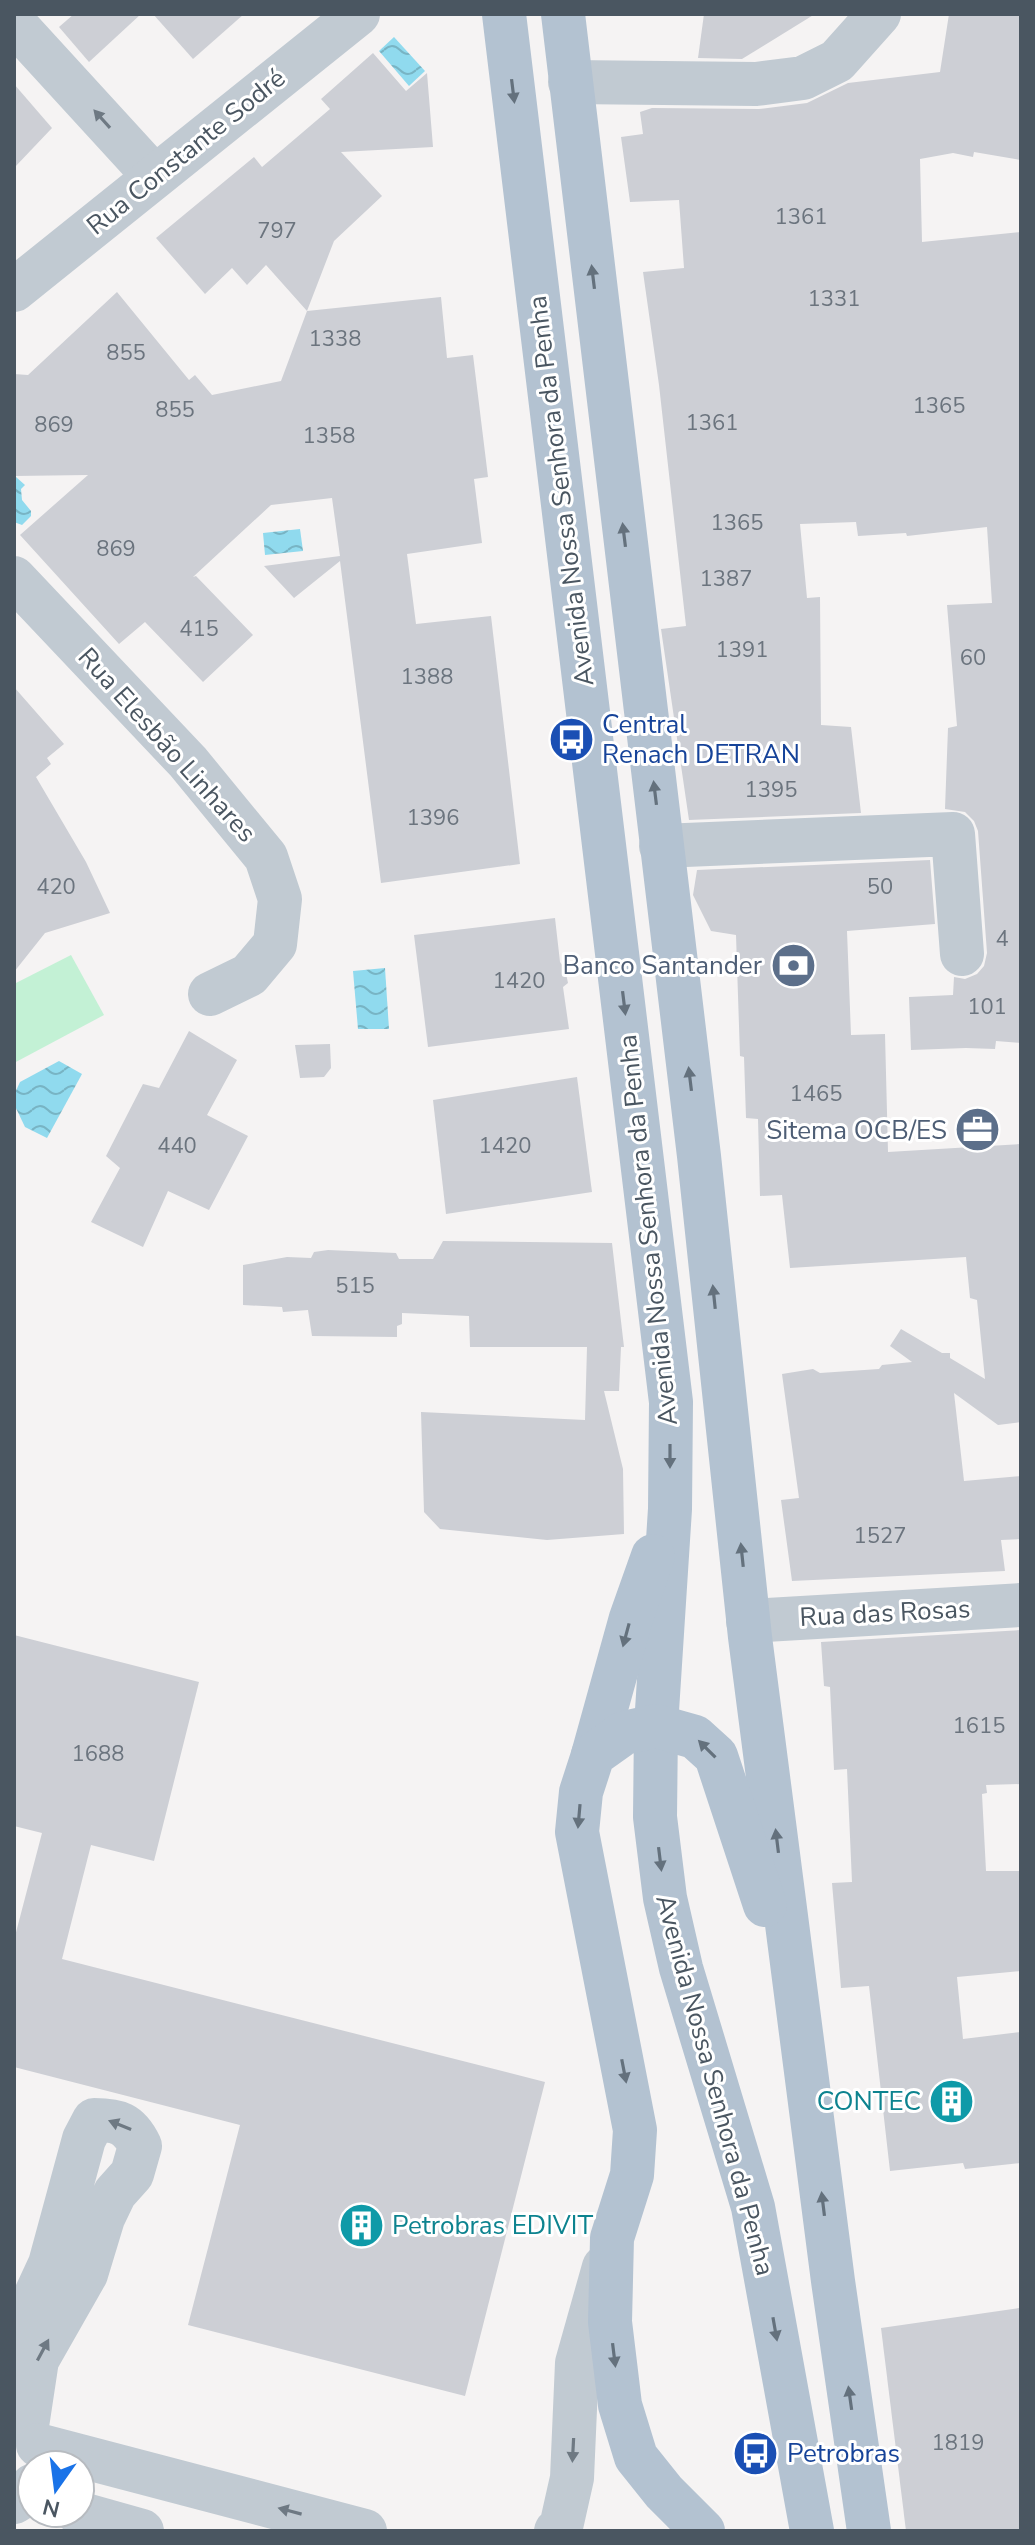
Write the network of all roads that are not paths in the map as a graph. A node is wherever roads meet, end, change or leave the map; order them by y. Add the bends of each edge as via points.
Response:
1 (358, 14) edge
2 (504, 14) edge
3 (563, 14) edge
4 (879, 14) edge
5 (14, 23) edge
6 (570, 82) junction
7 (154, 176) junction
8 (14, 290) edge
9 (14, 578) edge
10 (661, 846) junction
11 (962, 954) dead end
12 (210, 994) dead end
13 (670, 1509) junction
14 (1021, 1605) edge
15 (748, 1621) junction
16 (656, 1726) junction
17 (593, 1755) junction
18 (797, 2006) junction
19 (612, 2238) junction
20 (14, 2349) edge
21 (29, 2449) edge
22 (96, 2480) edge
23 (96, 2518) edge
24 (142, 2531) edge
25 (365, 2531) edge
26 (556, 2531) edge
27 (703, 2531) edge
28 (812, 2531) edge
29 (869, 2531) edge

1 - 7 street, Rua Constante Sodré
2 -> 13 main road, Avenida Nossa Senhora da Penha via 669,1387
3 - 6 main road
4 - 6 street via 837,61 803,78 756,84
7 -> 5 street
10 -> 6 main road
7 - 8 street, Rua Constante Sodré
9 - 12 street, Rua Elesbão Linhares via 188,762 266,857 280,899 275,944 249,975
10 - 11 street via 953,834
15 -> 10 main road
13 - 16 main road, Avenida Nossa Senhora da Penha
13 -> 17 main road via 631,1618
14 - 15 street, Rua das Rosas
18 -> 15 main road
16 - 17 main road via 624,1733
18 -> 16 main road via 716,1756 695,1737
16 -> 28 main road, Avenida Nossa Senhora da Penha via 655,1817 665,1898 753,2207
17 -> 19 main road via 581,1792 577,1832 635,2130 632,2175
29 -> 18 main road
19 -> 26 street via 577,2363 572,2478
19 -> 27 main road via 610,2322 620,2405 636,2457
21 -> 20 street via 37,2360 86,2274 103,2218 132,2174 140,2146 132,2130 113,2120 94,2120 84,2139 50,2264
25 -> 22 street
23 - 24 street

